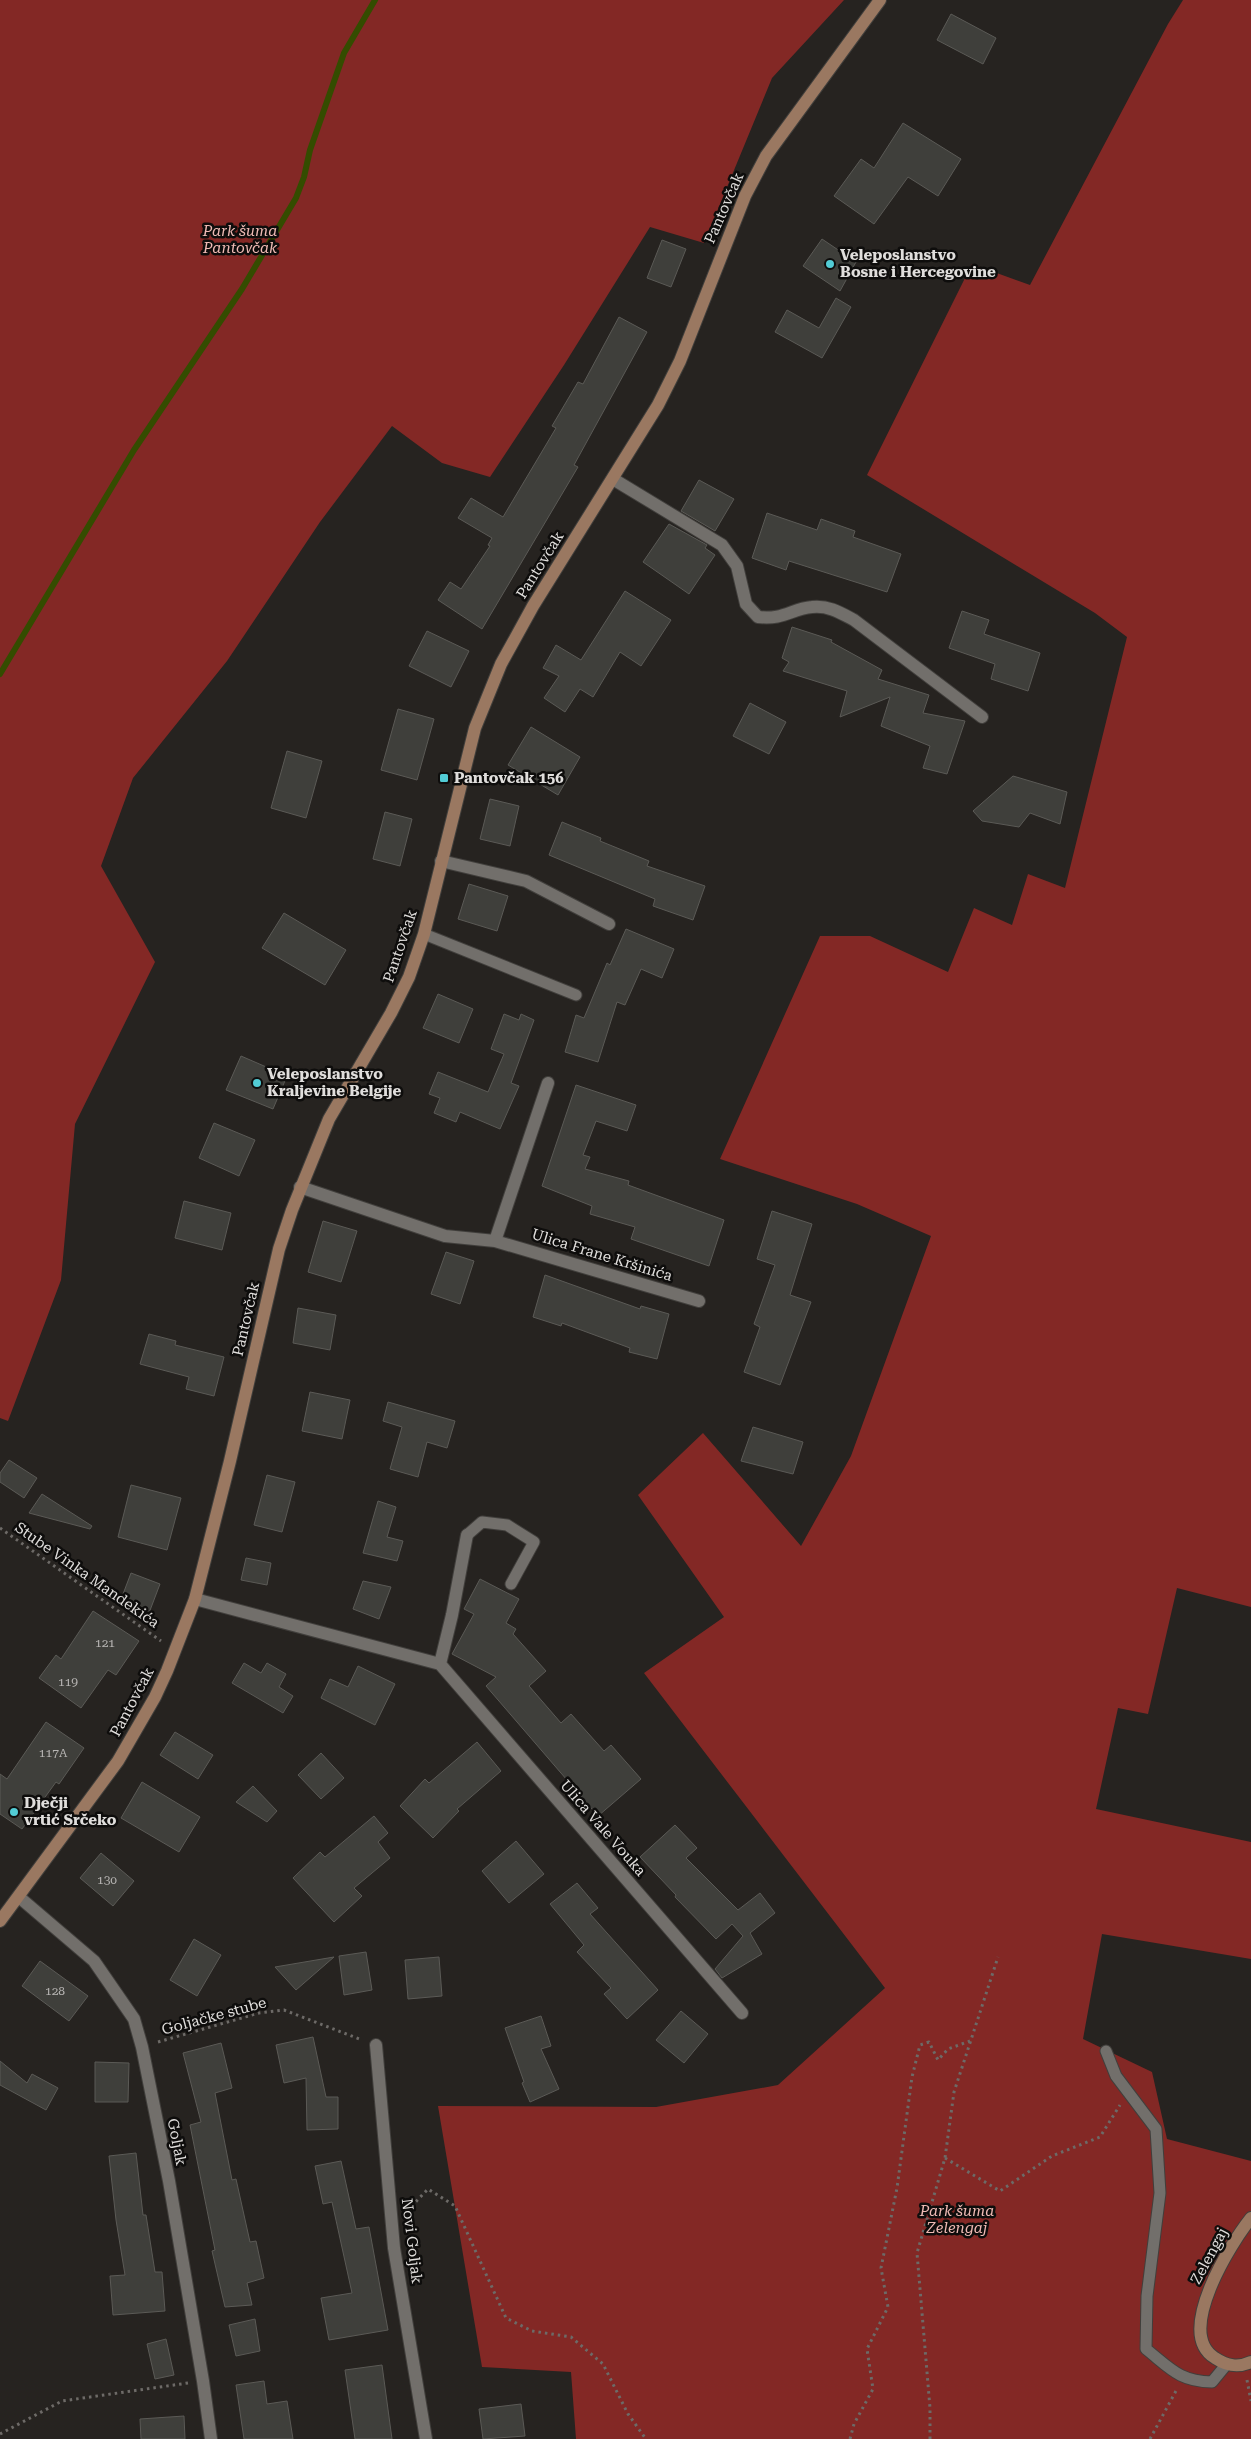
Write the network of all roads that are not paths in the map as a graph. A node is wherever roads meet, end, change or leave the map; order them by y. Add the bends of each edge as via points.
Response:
1 (880, 0) edge
2 (613, 479) junction
3 (982, 717) dead end
4 (441, 861) junction
5 (609, 924) dead end
6 (424, 934) junction
7 (576, 994) dead end
8 (548, 1083) dead end
9 (300, 1187) junction
10 (495, 1241) junction
11 (699, 1301) dead end
12 (467, 1535) joint
13 (511, 1584) dead end
14 (195, 1599) junction
15 (440, 1664) junction
16 (19, 1897) junction
17 (0, 1921) edge
18 (742, 2013) dead end
19 (376, 2045) road end
20 (1106, 2051) dead end
21 (1251, 2218) edge
22 (1251, 2362) edge
23 (1226, 2365) junction
24 (211, 2439) edge
25 (426, 2439) edge

1 - 2 main road, Pantovčak via 766,156 745,196 680,361 658,405
2 - 3 street via 722,545 737,566 746,604 758,617 774,619 812,607 831,609 854,620
2 - 4 main road, Pantovčak via 533,606 501,664 475,728
4 - 5 street via 526,881
4 - 6 main road, Pantovčak
6 - 7 lane
6 - 9 main road, Pantovčak via 409,977 330,1119
8 - 10 street
9 - 10 street, Ulica Frane Kršinića via 446,1236
9 - 14 main road, Pantovčak via 279,1249
10 - 11 street, Ulica Frane Kršinića
12 - 13 lane via 482,1522 508,1525 534,1542
12 - 15 street
14 - 15 street
14 - 16 main road, Pantovčak via 155,1697 118,1761
15 - 18 street, Ulica Vale Vouka
16 - 17 main road, Pantovčak
16 - 24 street, Goljak via 94,1961 134,2019 170,2191
19 - 25 street, Novi Goljak via 394,2248
20 - 23 lane via 1116,2076 1156,2129 1160,2192 1147,2296 1146,2349 1184,2378 1212,2382
21 - 23 main road, Zelengaj via 1234,2239 1205,2299 1202,2342 1211,2356
22 - 23 main road

